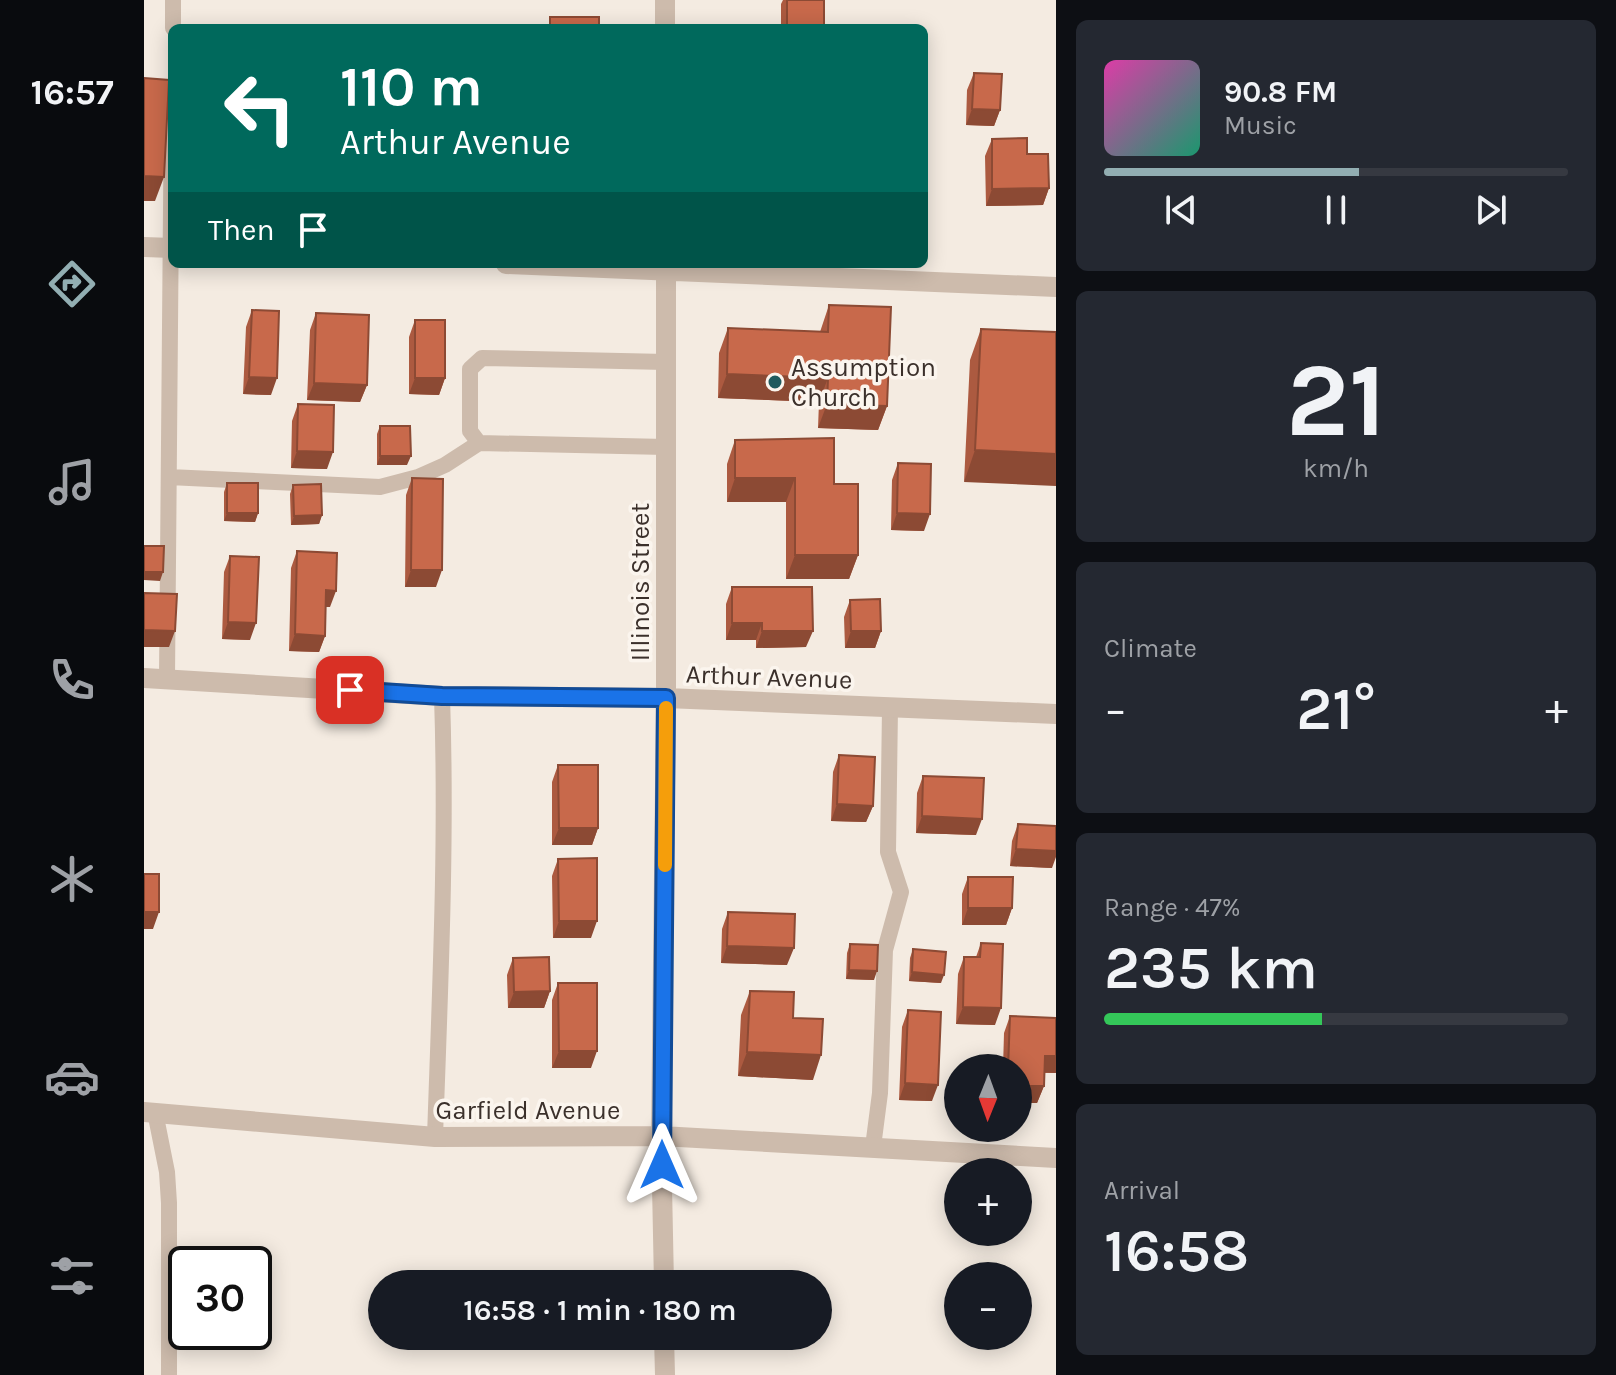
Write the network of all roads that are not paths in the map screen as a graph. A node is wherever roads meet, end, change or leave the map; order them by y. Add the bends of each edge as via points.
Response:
1 (173, 0) edge
2 (665, 0) edge
3 (173, 24) edge
4 (665, 24) edge
5 (144, 247) edge
6 (168, 248) edge
7 (171, 268) edge
8 (666, 268) edge
9 (1056, 287) edge
10 (666, 362) junction
11 (479, 443) junction
12 (666, 447) junction
13 (169, 477) junction
14 (144, 678) edge
15 (167, 679) junction
16 (442, 696) junction
17 (666, 698) junction
18 (890, 708) junction
19 (1056, 714) edge
20 (150, 1112) edge
21 (661, 1136) junction
22 (435, 1137) junction
23 (873, 1147) junction
24 (1056, 1158) edge
25 (664, 1270) edge
26 (664, 1350) edge
27 (169, 1375) edge
28 (665, 1375) edge

1 - 3 lane
2 - 4 street
5 - 6 street
7 - 13 lane
8 - 9 street
8 - 10 street, Illinois Street
10 - 11 lane via 482,358 470,369 470,431
10 - 12 street, Illinois Street
11 - 12 lane
11 - 13 lane via 445,465 380,487
12 - 17 street, Illinois Street
13 - 15 lane
14 - 15 street, Arthur Avenue
15 - 16 street, Arthur Avenue
16 - 17 street, Arthur Avenue
16 - 22 lane via 443,910
17 - 18 street, Arthur Avenue
17 - 21 street, Illinois Street
18 - 19 street, Arthur Avenue
18 - 23 lane via 888,852 901,892 885,950
20 - 22 street, Garfield Avenue
20 - 27 lane via 167,1172
21 - 22 street, Garfield Avenue
21 - 23 street, Garfield Avenue
21 - 25 street, Illinois Street
23 - 24 street, Garfield Avenue
26 - 28 street

